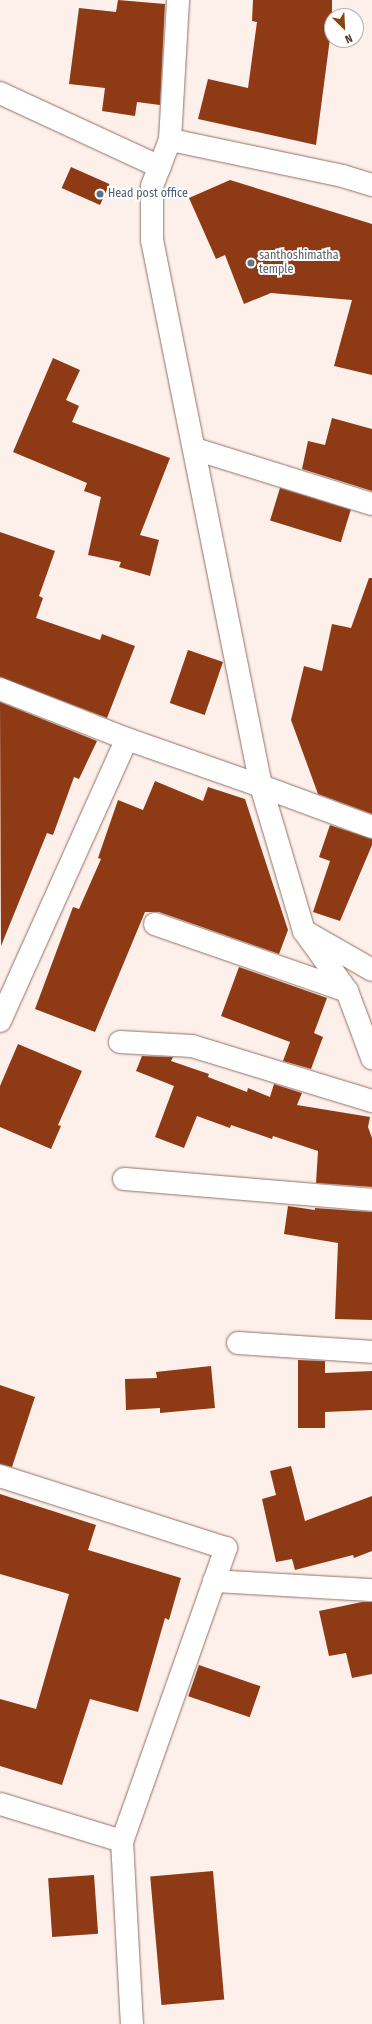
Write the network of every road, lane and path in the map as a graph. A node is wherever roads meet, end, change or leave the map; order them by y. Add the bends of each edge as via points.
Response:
1 (178, 0) edge
2 (0, 93) edge
3 (170, 140) junction
4 (160, 167) junction
5 (372, 185) edge
6 (194, 449) junction
7 (372, 504) edge
8 (0, 688) edge
9 (127, 739) junction
10 (261, 786) junction
11 (372, 827) edge
12 (155, 924) dead end
13 (304, 931) junction
14 (372, 970) edge
15 (347, 992) junction
16 (0, 1022) edge
17 (120, 1042) dead end
18 (372, 1058) edge
19 (372, 1101) edge
20 (124, 1179) dead end
21 (372, 1200) edge
22 (238, 1343) dead end
23 (372, 1352) edge
24 (0, 1476) edge
25 (214, 1581) junction
26 (372, 1590) edge
27 (0, 1804) edge
28 (122, 1841) junction
29 (132, 2024) edge

1 - 3 street
2 - 4 street
3 - 4 street
3 - 5 street via 343,176
4 - 6 street via 152,186 152,240
6 - 7 street
6 - 10 street
8 - 9 street
9 - 10 street
9 - 16 street
10 - 11 street
10 - 13 street
12 - 15 street
13 - 14 street
13 - 15 street
15 - 18 street
17 - 19 street via 192,1046
20 - 21 street
22 - 23 street
24 - 25 street via 226,1548
25 - 26 street
25 - 28 street
27 - 28 street
28 - 29 street

